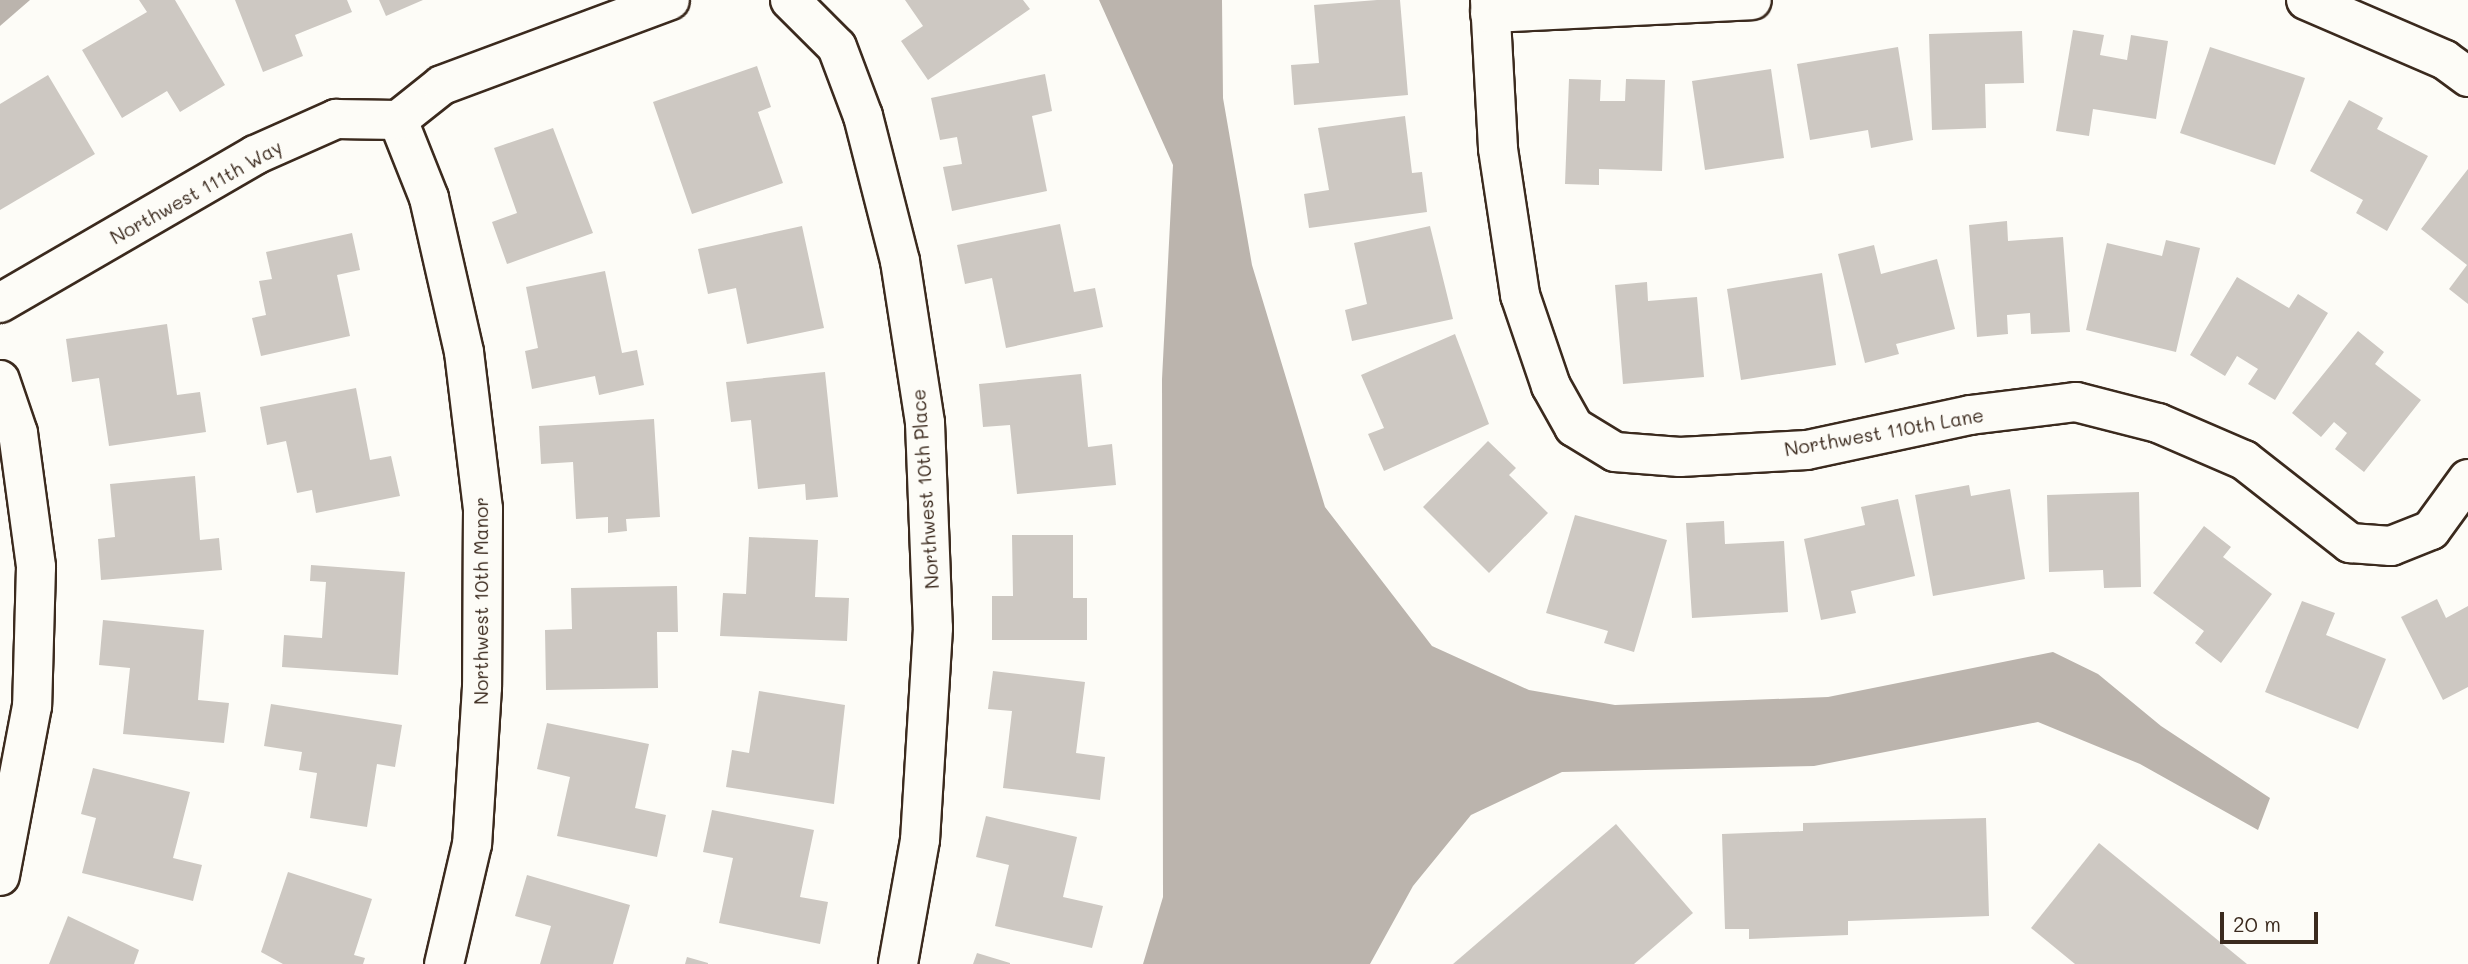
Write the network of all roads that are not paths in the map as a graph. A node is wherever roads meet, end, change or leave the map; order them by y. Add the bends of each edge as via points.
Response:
1 (670, 0) edge
2 (790, 0) edge
3 (1752, 0) edge
4 (2306, 0) edge
5 (1490, 7) edge
6 (2468, 77) edge
7 (398, 120) junction
8 (0, 303) edge
9 (0, 380) edge
10 (2468, 479) edge
11 (0, 876) edge
12 (444, 964) edge
13 (898, 964) edge

1 - 7 street via 442,85
2 - 13 street, Northwest 10th Place via 837,47 863,116 900,261 925,423 933,628 920,839
3 - 5 street
4 - 6 street via 2445,60
5 - 10 street, Northwest 110th Lane via 1498,149 1520,295 1551,386 1574,427 1615,452 1680,457 1807,450 1970,415 2076,402 2158,423 2244,460 2350,544 2391,546 2431,530
7 - 8 street, Northwest 111th Way via 336,119 255,155
7 - 12 street, Northwest 10th Manor via 429,198 461,339 483,509 482,687 472,844
9 - 11 street via 18,433 36,567 32,706

